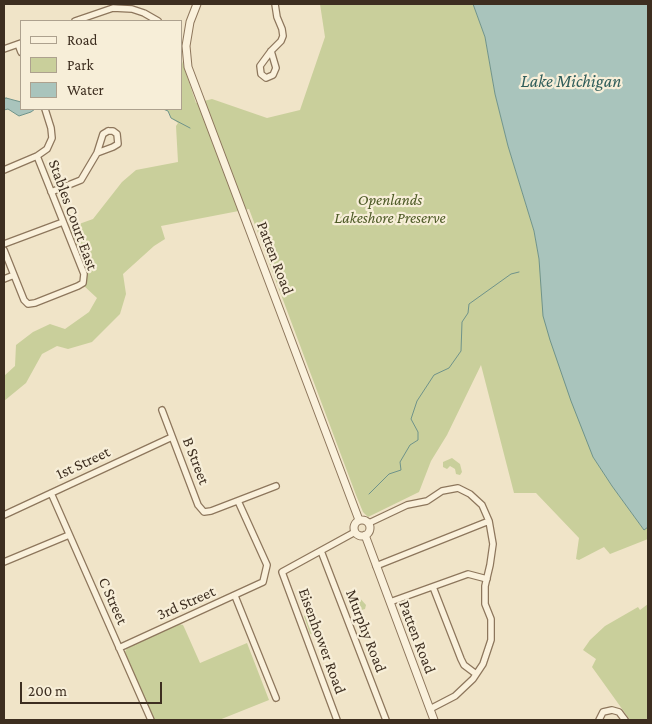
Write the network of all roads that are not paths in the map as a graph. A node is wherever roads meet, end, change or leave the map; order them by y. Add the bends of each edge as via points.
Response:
1 (197, 4) edge
2 (275, 4) edge
3 (127, 6) edge
4 (78, 20) edge
5 (156, 20) edge
6 (20, 43) edge
7 (183, 44) edge
8 (4, 49) edge
9 (271, 51) dead end
10 (46, 112) edge
11 (98, 153) dead end
12 (37, 156) junction
13 (4, 170) edge
14 (51, 192) junction
15 (64, 222) junction
16 (4, 244) edge
17 (4, 250) edge
18 (14, 275) junction
19 (4, 279) edge
20 (162, 410) dead end
21 (172, 437) junction
22 (276, 486) dead end
23 (51, 493) junction
24 (238, 501) junction
25 (4, 514) edge
26 (359, 520) junction
27 (490, 521) junction
28 (369, 523) junction
29 (355, 532) junction
30 (69, 535) junction
31 (365, 535) junction
32 (320, 551) junction
33 (4, 562) edge
34 (376, 566) junction
35 (487, 579) junction
36 (433, 587) junction
37 (235, 596) junction
38 (390, 602) junction
39 (119, 648) junction
40 (476, 674) junction
41 (276, 698) dead end
42 (430, 709) junction
43 (151, 720) edge
44 (337, 720) edge
45 (386, 720) edge
46 (434, 720) edge
47 (599, 720) edge
48 (625, 720) edge

1 - 7 street, Patten Road
2 - 9 street via 283,36
3 - 4 street via 106,9
3 - 5 street
6 - 8 street
7 - 26 street, Patten Road via 205,113
10 - 12 street via 51,142
11 - 14 street via 81,180
12 - 13 street
12 - 14 street, Stables Court East
14 - 15 street, Stables Court East
15 - 16 street
15 - 18 street, Stables Court East via 82,269 83,282 28,304
17 - 18 street
18 - 19 street
20 - 21 street, B Street
21 - 23 street, 1st Street
21 - 24 street, B Street via 201,510 211,511
22 - 24 street
23 - 25 street, 1st Street
23 - 30 street, C Street
24 - 37 street, 3rd Street via 267,566 263,582
26 - 28 street
26 - 29 street via 354,524
27 - 28 street via 482,505 458,488 442,491 427,501
27 - 34 street
27 - 35 street via 493,544
28 - 31 street via 370,531
29 - 31 street
29 - 32 street
30 - 33 street
30 - 39 street, C Street
31 - 34 street, Patten Road
32 - 44 street, Eisenhower Road via 282,572
32 - 45 street, Murphy Road
34 - 38 street, Patten Road
35 - 36 street via 468,574
35 - 40 street via 485,604 491,619 491,640 484,664
36 - 38 street
36 - 40 street via 461,659
37 - 39 street, 3rd Street
37 - 41 street
38 - 42 street, Patten Road
39 - 43 street, C Street
40 - 42 street via 455,696
42 - 46 street, Patten Road
47 - 48 street via 603,712 612,710 619,712

